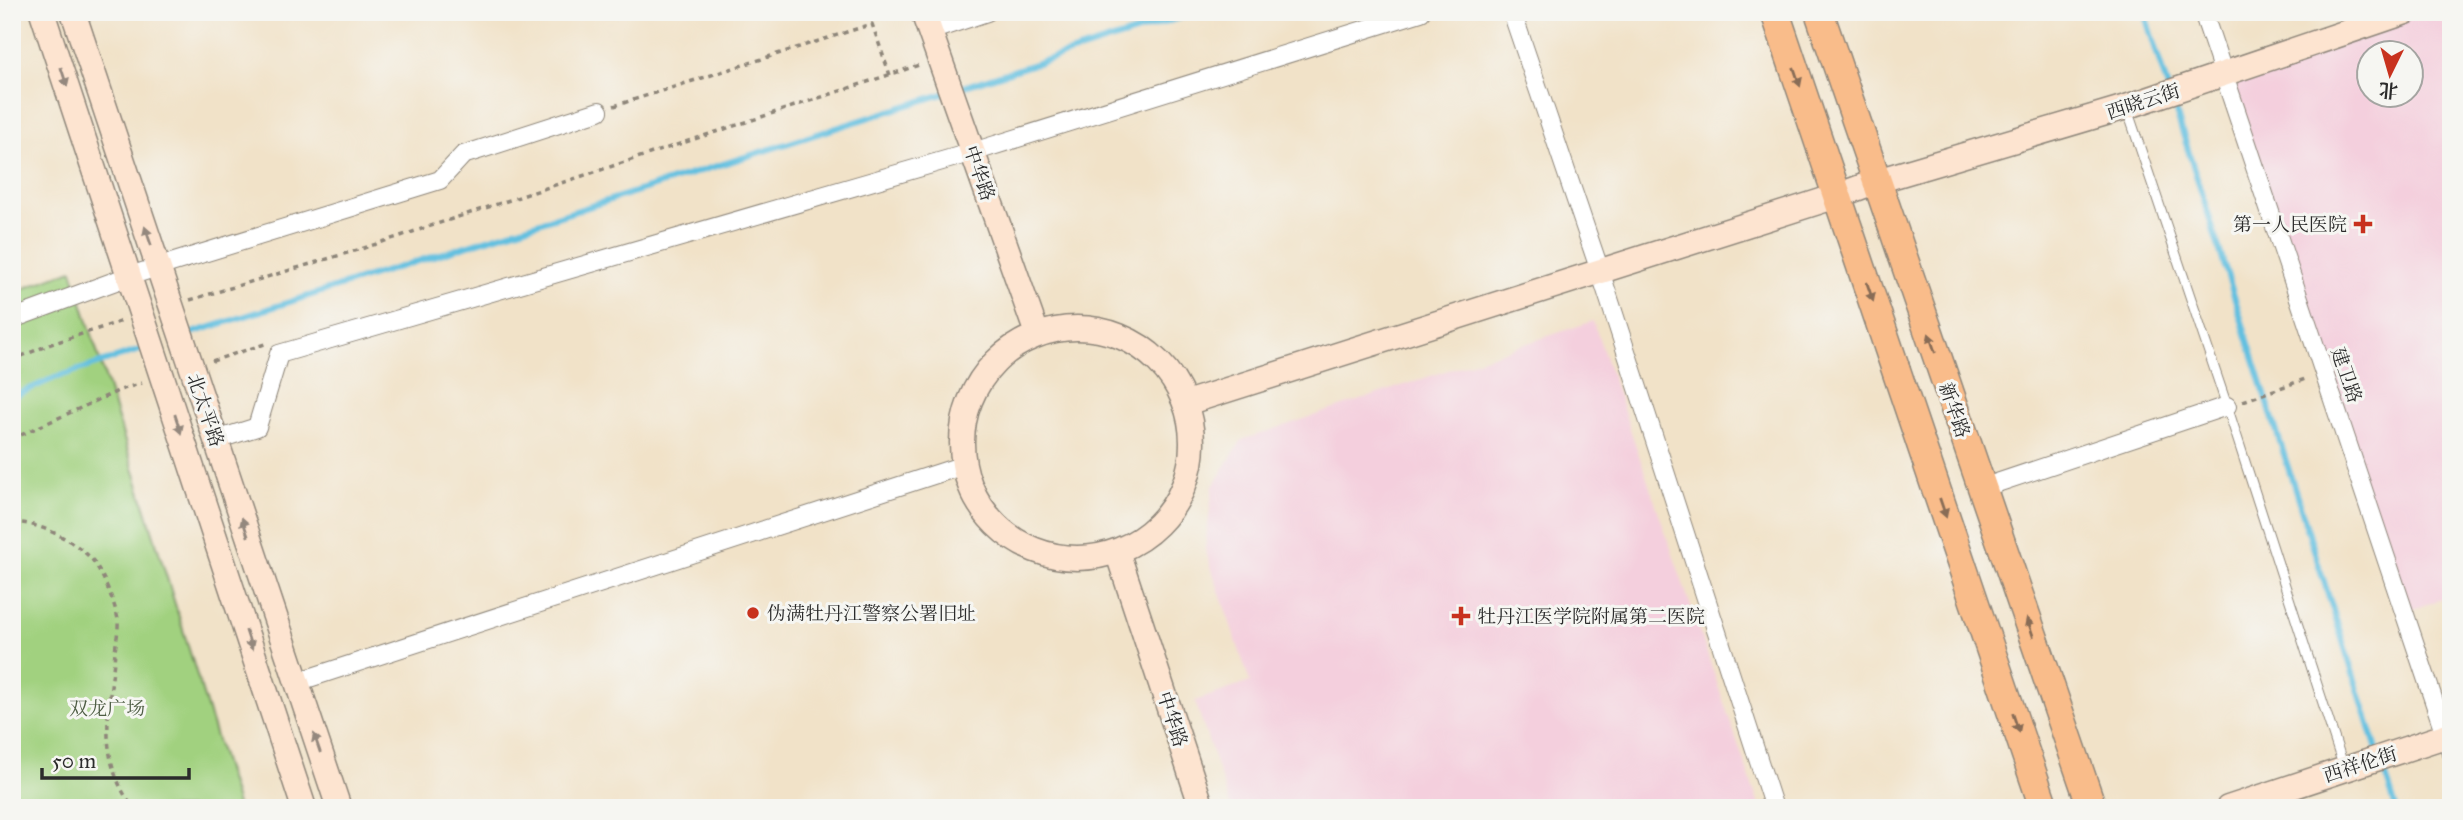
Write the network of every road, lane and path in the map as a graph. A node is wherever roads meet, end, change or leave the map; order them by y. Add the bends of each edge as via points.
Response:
1 (42, 12) edge
2 (73, 12) edge
3 (987, 12) edge
4 (1421, 12) edge
5 (1512, 12) edge
6 (1775, 12) edge
7 (1819, 12) edge
8 (2203, 12) edge
9 (2406, 12) edge
10 (927, 22) edge
11 (940, 58) junction
12 (2224, 74) junction
13 (890, 75) junction
14 (2126, 107) junction
15 (599, 111) joint
16 (973, 152) junction
17 (1877, 181) junction
18 (1837, 197) junction
19 (159, 268) junction
20 (1600, 271) junction
21 (129, 276) junction
22 (175, 315) junction
23 (12, 319) edge
24 (145, 324) junction
25 (1037, 334) junction
26 (12, 360) edge
27 (2324, 373) junction
28 (1186, 403) junction
29 (2227, 406) junction
30 (216, 440) junction
31 (964, 465) junction
32 (1982, 488) junction
33 (12, 523) edge
34 (1117, 551) junction
35 (297, 682) junction
36 (2449, 740) edge
37 (2344, 769) junction
38 (133, 808) edge
39 (304, 808) edge
40 (339, 808) edge
41 (1202, 808) edge
42 (1774, 808) edge
43 (2044, 808) edge
44 (2092, 808) edge
45 (2228, 808) edge

1 -> 21 street, 北太平路
19 -> 2 street, 北太平路
3 - 10 street
4 - 16 street
5 - 20 street
6 -> 18 main road
7 - 17 main road, 新华路
8 - 12 street, 建卫路
9 - 12 street, 西晓云街
10 - 11 street, 中华路
11 - 13 path
11 - 16 street, 中华路
12 - 14 street, 西晓云街
12 - 27 street, 建卫路
13 - 15 path via 872,24
13 - 22 path
14 - 17 street, 西晓云街
14 - 29 lane
15 - 19 street via 463,155 440,180
16 - 25 street, 中华路
16 - 30 street via 279,355 257,427
17 - 18 street, 西晓云街
32 -> 17 main road, 新华路
18 - 20 street, 西晓云街
18 -> 43 main road
19 - 21 street
19 - 22 street, 北太平路
20 - 28 street, 西晓云街
20 - 42 street
21 - 23 street
21 - 24 street, 北太平路
22 - 30 street, 北太平路
24 - 26 path via 51,344
24 -> 39 street, 北太平路
25 - 28 street via 1073,327 1109,331 1142,347 1168,371
25 - 31 street via 1007,350 983,375 968,405 961,438
27 - 29 path
27 - 36 street, 建卫路
28 - 34 street via 1193,438 1189,474 1174,507 1149,534
29 - 32 street
29 - 37 lane
35 -> 30 street, 北太平路
31 - 34 street via 982,509 1009,536 1042,553 1067,557
31 - 35 street
44 -> 32 main road, 新华路
33 - 38 path via 63,536 96,564 118,616 107,721 109,759
34 - 41 street, 中华路
40 -> 35 street, 北太平路
36 - 37 street, 西祥伦街
37 - 45 street, 西祥伦街

